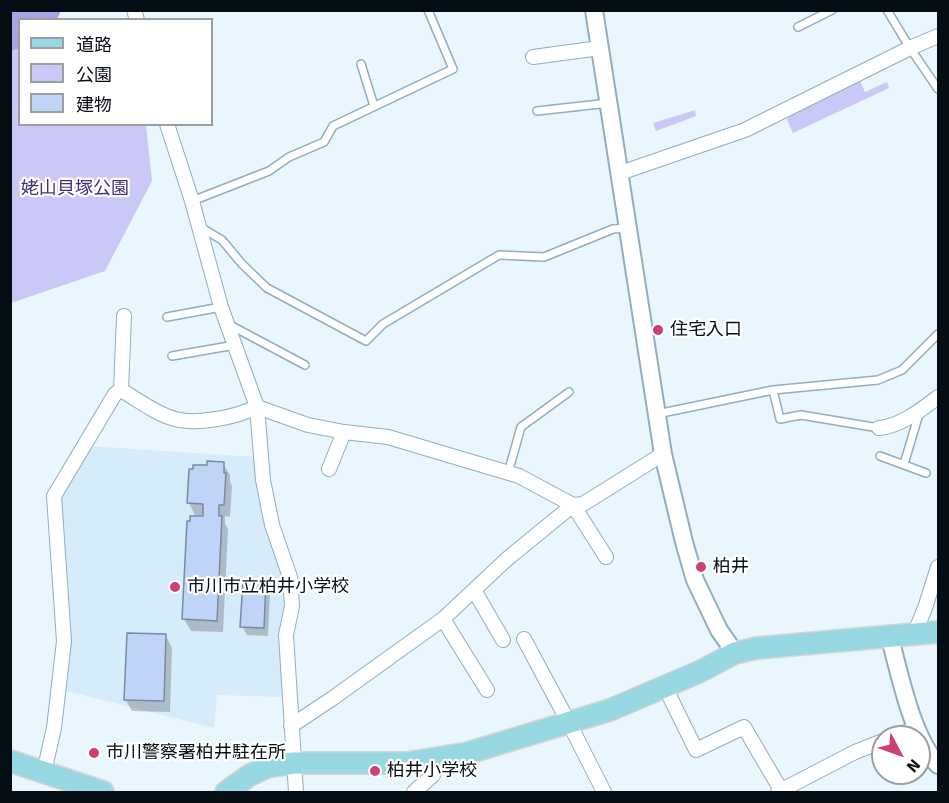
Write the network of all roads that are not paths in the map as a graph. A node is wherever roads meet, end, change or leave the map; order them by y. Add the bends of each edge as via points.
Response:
1 (428, 10) edge
2 (594, 10) edge
3 (832, 10) edge
4 (887, 10) edge
5 (798, 27) dead end
6 (939, 36) edge
7 (600, 48) junction
8 (910, 48) junction
9 (533, 57) dead end
10 (361, 64) dead end
11 (939, 89) edge
12 (609, 103) junction
13 (374, 106) junction
14 (537, 111) dead end
15 (168, 126) edge
16 (620, 173) junction
17 (192, 201) junction
18 (199, 226) junction
19 (628, 228) junction
20 (221, 307) junction
21 (124, 316) dead end
22 (167, 317) dead end
23 (227, 323) junction
24 (939, 334) edge
25 (235, 345) junction
26 (172, 356) dead end
27 (305, 366) dead end
28 (121, 390) junction
29 (773, 390) junction
30 (569, 392) dead end
31 (939, 397) edge
32 (257, 407) junction
33 (920, 412) junction
34 (657, 414) junction
35 (879, 428) joint
36 (344, 432) junction
37 (663, 454) junction
38 (880, 456) dead end
39 (904, 464) junction
40 (329, 469) dead end
41 (508, 473) junction
42 (926, 473) dead end
43 (573, 505) junction
44 (606, 557) dead end
45 (939, 567) edge
46 (474, 590) junction
47 (443, 619) junction
48 (915, 632) junction
49 (939, 632) edge
50 (889, 635) junction
51 (524, 639) dead end
52 (503, 640) dead end
53 (735, 653) junction
54 (665, 687) junction
55 (487, 690) dead end
56 (569, 723) junction
57 (915, 725) edge
58 (291, 726) junction
59 (871, 746) edge
60 (430, 760) junction
61 (10, 761) edge
62 (293, 763) junction
63 (44, 772) junction
64 (780, 791) edge
65 (103, 792) edge
66 (226, 792) edge
67 (296, 792) edge
68 (414, 792) edge
69 (604, 792) edge

1 - 13 lane via 453,69
2 - 7 street
3 - 5 lane
4 - 8 lane
6 - 8 street
7 - 9 street
7 - 12 street
8 - 11 lane
8 - 16 street via 745,130
10 - 13 lane
12 - 14 lane
12 - 16 street
13 - 17 lane via 333,126 324,142 289,156 269,171
15 - 17 street
16 - 19 street
17 - 18 street
18 - 19 lane via 222,240 267,288 366,341 383,324 499,255 544,257 613,229
18 - 20 street
19 - 34 street
20 - 22 lane
20 - 23 street
21 - 28 street
23 - 25 street
23 - 27 lane
24 - 29 lane via 902,370 878,380
25 - 26 lane
25 - 32 street
28 - 32 street via 175,420 204,421 244,414
28 - 63 street via 54,496 64,641 54,728
29 - 34 lane
29 - 35 lane via 780,419 801,415
30 - 41 lane via 521,427
31 - 33 street
32 - 36 street via 308,425
32 - 58 street via 263,480 272,525 290,577 292,606 286,635
33 - 35 street
33 - 39 lane
34 - 37 street
36 - 40 street
36 - 41 street via 388,437
37 - 43 street via 583,504
37 - 53 street via 695,580
38 - 39 lane
39 - 42 lane
41 - 43 street
43 - 44 street
43 - 46 street
45 - 48 street
46 - 47 street
46 - 52 street
47 - 55 street
47 - 58 street
48 - 49 main road
48 - 50 main road
50 - 53 main road
50 - 57 street
51 - 56 street
53 - 54 main road
54 - 56 main road
54 - 64 street via 696,750 744,727
56 - 60 main road via 468,753
56 - 69 street
58 - 62 street
59 - 64 street
60 - 62 main road via 386,764
60 - 68 street via 433,776
61 - 63 main road
62 - 66 main road via 267,767
62 - 67 street
63 - 65 main road

